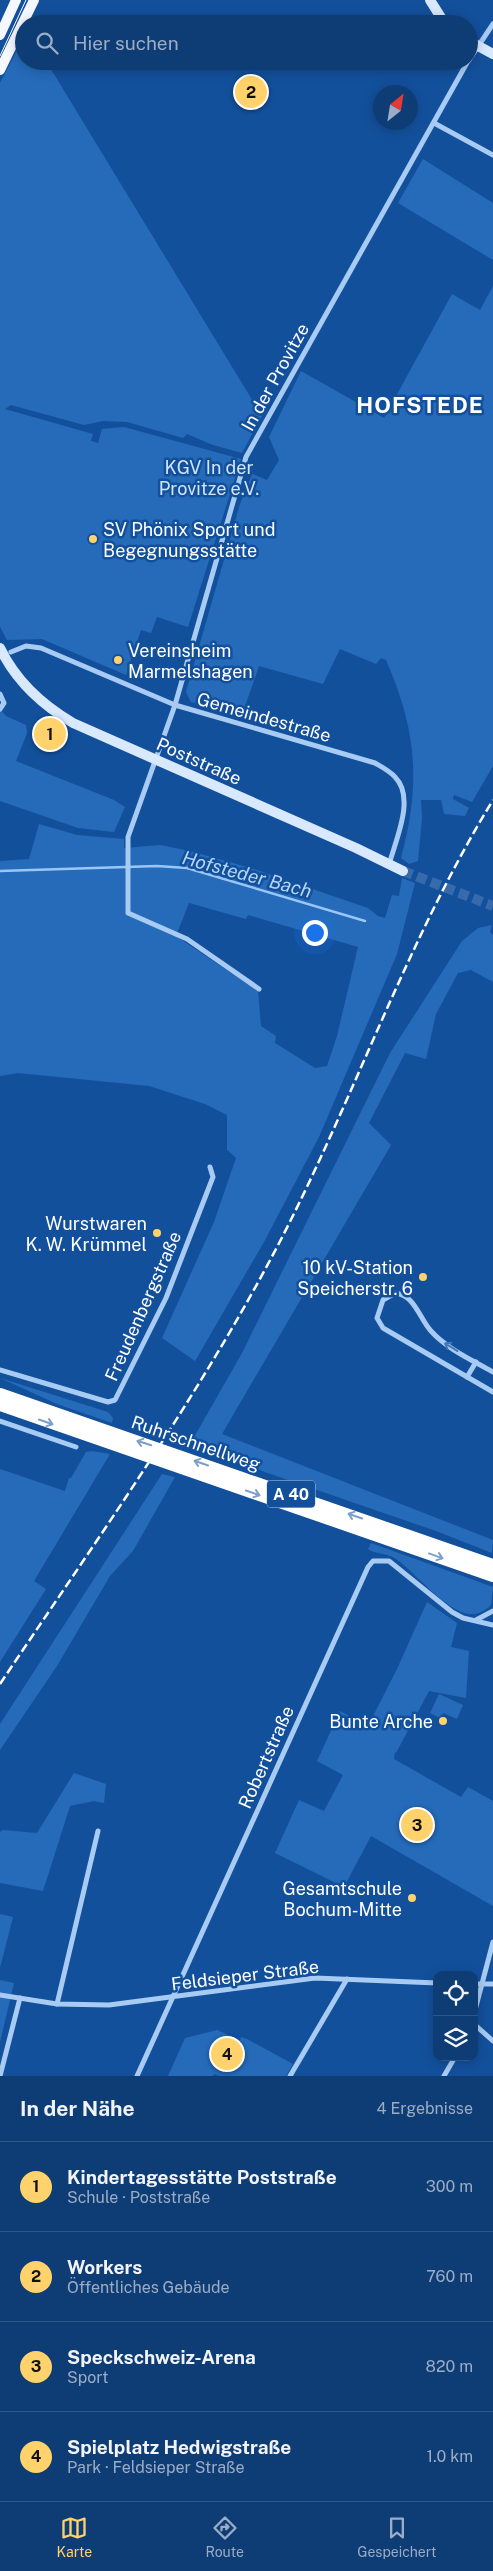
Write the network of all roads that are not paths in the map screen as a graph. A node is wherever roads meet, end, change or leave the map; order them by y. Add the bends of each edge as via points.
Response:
1 (16, 0) edge
2 (34, 0) edge
3 (430, 0) edge
4 (27, 15) edge
5 (439, 15) edge
6 (493, 24) edge
7 (0, 35) edge
8 (478, 38) edge
9 (15, 39) edge
10 (478, 46) edge
11 (493, 54) edge
12 (0, 70) edge
13 (463, 70) edge
14 (434, 123) junction
15 (493, 155) edge
16 (3, 652) edge
17 (0, 694) edge
18 (175, 705) junction
19 (0, 710) edge
20 (157, 761) junction
21 (388, 865) junction
22 (403, 871) tunnel mouth
23 (258, 989) dead end
24 (210, 1167) dead end
25 (476, 1362) junction
26 (0, 1370) edge
27 (493, 1372) edge
28 (467, 1377) junction
29 (0, 1385) edge
30 (493, 1392) edge
31 (0, 1394) edge
32 (0, 1405) edge
33 (72, 1418) junction
34 (0, 1421) edge
35 (105, 1436) junction
36 (76, 1447) dead end
37 (490, 1570) edge
38 (493, 1611) edge
39 (474, 1620) junction
40 (493, 1625) edge
41 (98, 1831) dead end
42 (493, 1945) edge
43 (347, 1979) junction
44 (433, 1983) edge
45 (478, 1984) edge
46 (484, 1984) junction
47 (493, 1984) edge
48 (0, 1995) edge
49 (171, 1997) junction
50 (20, 1998) junction
51 (478, 2002) edge
52 (58, 2004) junction
53 (478, 2027) edge
54 (493, 2040) edge
55 (453, 2061) edge
56 (0, 2076) edge
57 (137, 2076) edge
58 (290, 2076) edge
59 (444, 2076) edge

1 - 7 main road
2 - 4 main road
3 - 5 street
6 - 8 street, In der Provitze
9 - 12 main road
10 - 11 street
13 - 14 street, In der Provitze
14 - 15 street
14 - 18 street, In der Provitze via 246,457
16 - 18 street, Gemeindestraße via 26,646 41,648
16 - 20 street, Poststraße via 24,685 58,714
17 - 19 street via 4,703
18 - 20 street, In der Provitze
18 - 21 street, Gemeindestraße via 375,763 395,777 404,796 404,807
20 - 21 street, Poststraße
20 - 23 street, In der Provitze via 128,837 128,913 187,939
21 - 22 street, Poststraße
24 - 26 street, Freudenbergstraße via 213,1178 166,1298 115,1400 108,1402
25 - 27 street
25 - 28 street
25 -> 28 street via 438,1338 405,1295 395,1293 383,1300 377,1318 383,1328
28 - 30 street
29 - 33 highway
31 - 33 highway, Ruhrschnellweg / A 40
32 -> 35 highway, Ruhrschnellweg / A 40
33 - 35 highway, Ruhrschnellweg / A 40
34 - 36 street
35 - 37 highway, Ruhrschnellweg / A 40
38 - 39 street
39 - 40 street, Robertstraße
39 - 49 street, Robertstraße via 452,1612 389,1561 373,1561 368,1567
41 - 52 street
42 - 46 street
43 - 44 street, Feldsieper Straße
43 - 49 street, Feldsieper Straße via 315,1978
43 - 58 street
45 - 46 street
46 - 47 street
46 - 51 street
48 - 50 street, Feldsieper Straße
49 - 52 street, Feldsieper Straße via 109,2005
49 - 57 street, Robertstraße
50 - 52 street, Feldsieper Straße
50 - 56 street
53 - 54 street
55 - 59 street

